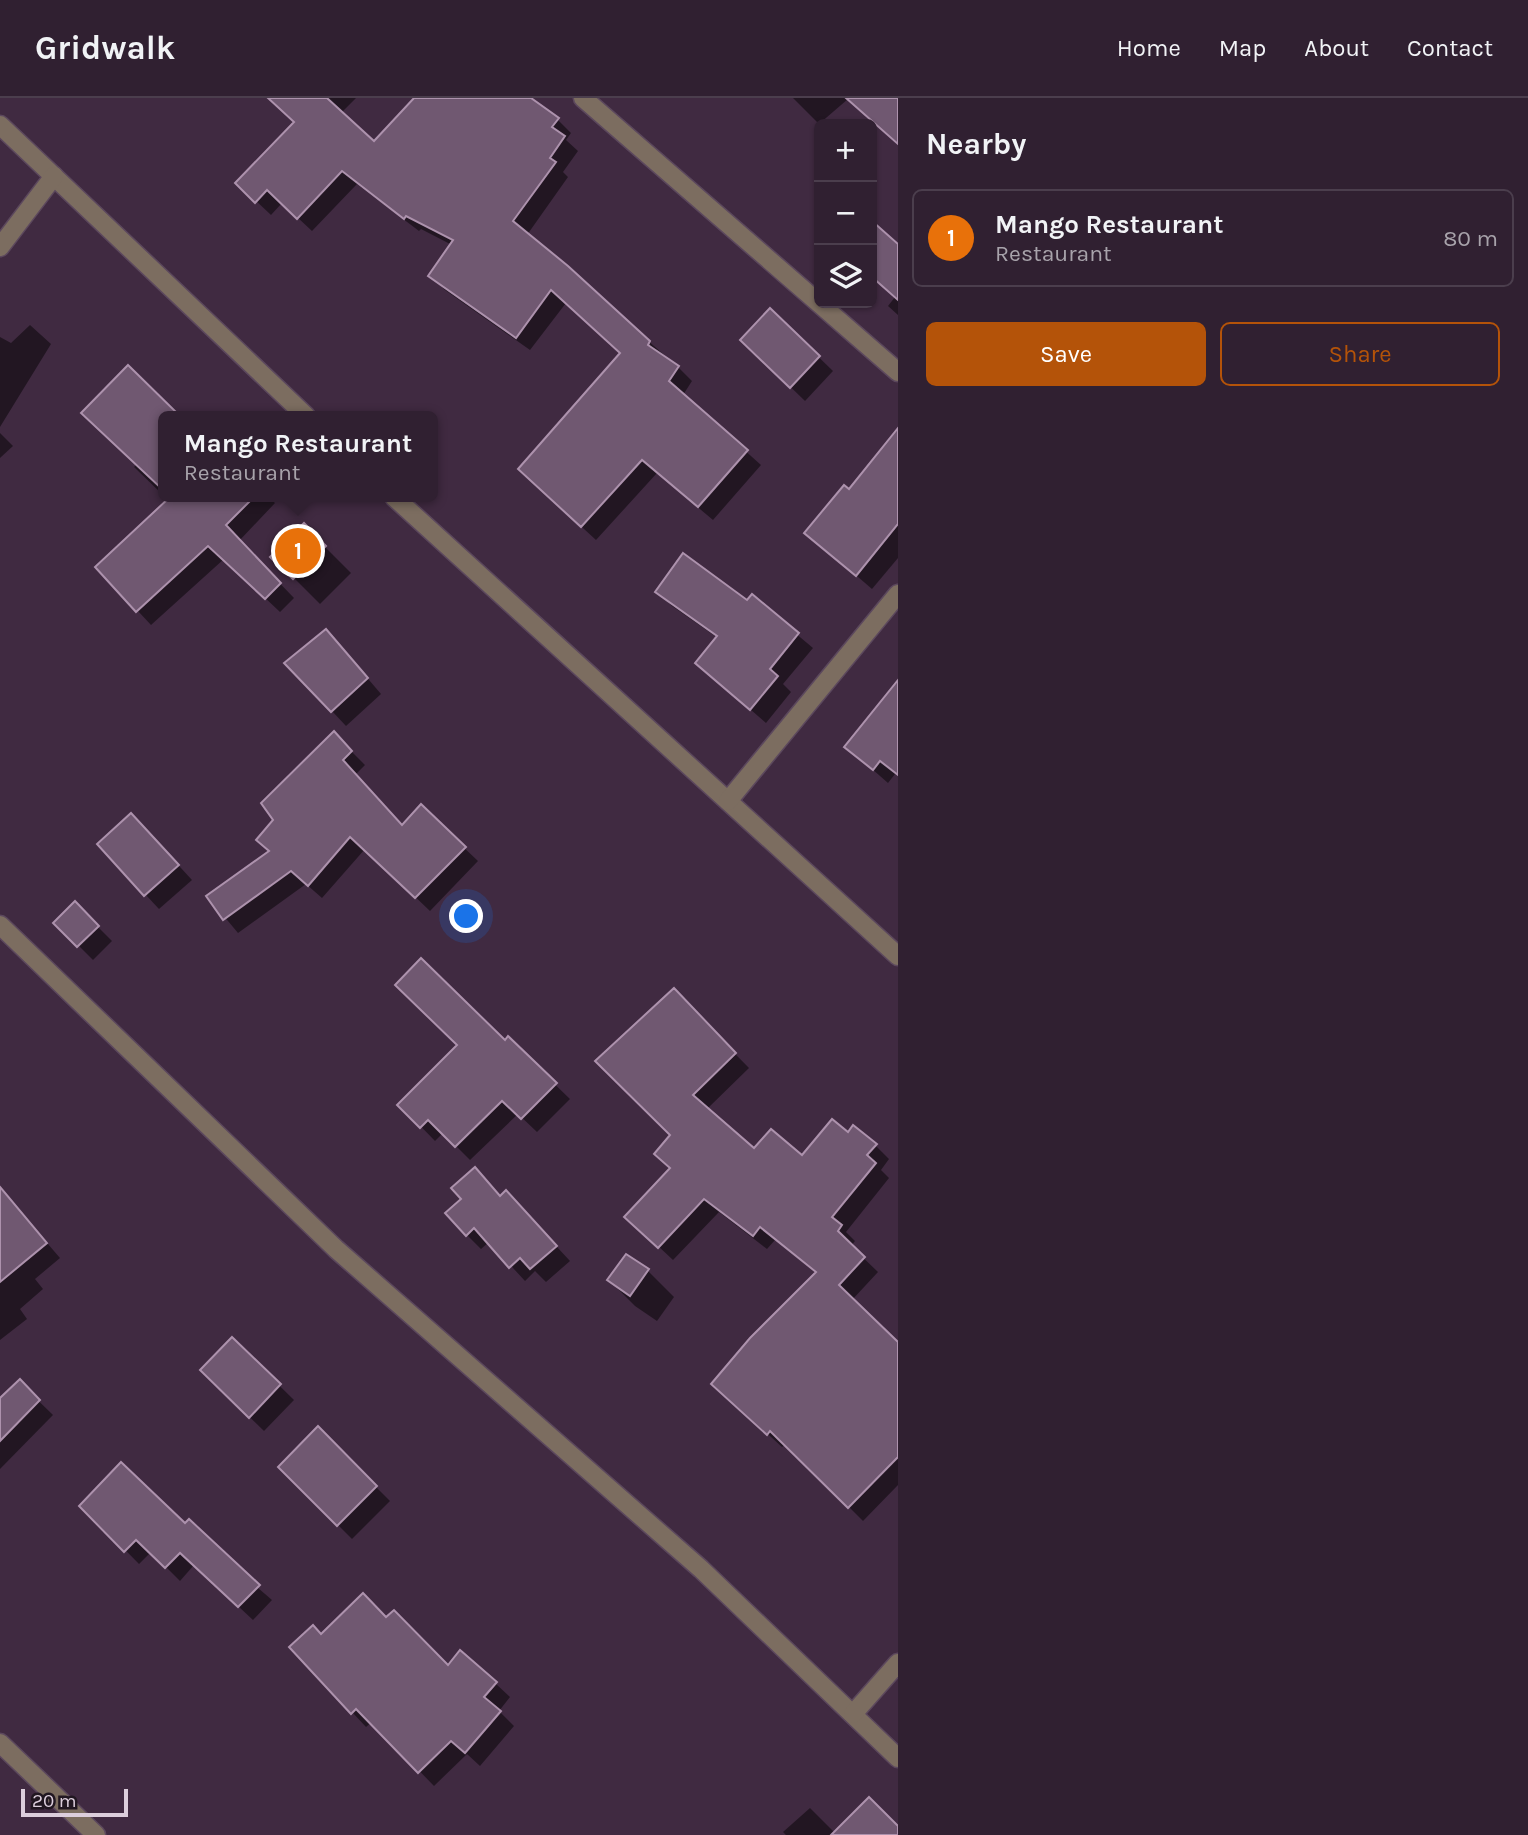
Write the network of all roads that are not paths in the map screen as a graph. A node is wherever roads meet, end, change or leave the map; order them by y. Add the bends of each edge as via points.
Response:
1 (583, 98) edge
2 (0, 125) edge
3 (54, 176) junction
4 (0, 247) edge
5 (898, 372) edge
6 (301, 411) edge
7 (399, 502) edge
8 (898, 594) edge
9 (728, 801) junction
10 (0, 925) edge
11 (898, 956) edge
12 (898, 1663) edge
13 (853, 1714) junction
14 (0, 1743) edge
15 (898, 1758) edge
16 (96, 1835) edge

1 - 5 street
2 - 3 street
3 - 4 street
3 - 6 street
7 - 9 street
8 - 9 street
9 - 11 street
10 - 13 street via 336,1249 701,1569
12 - 13 street
13 - 15 street
14 - 16 street

